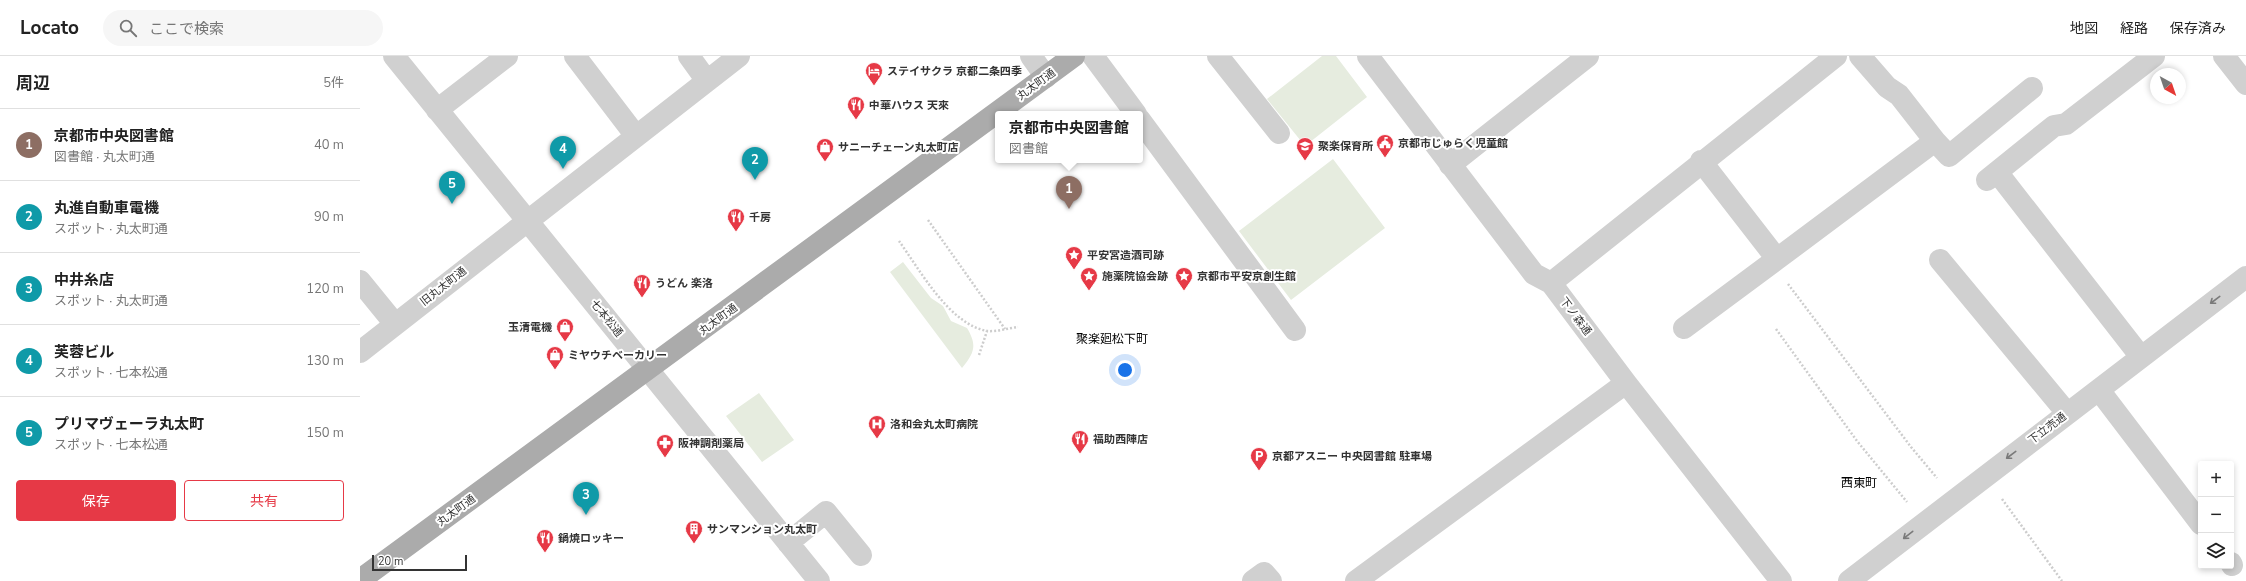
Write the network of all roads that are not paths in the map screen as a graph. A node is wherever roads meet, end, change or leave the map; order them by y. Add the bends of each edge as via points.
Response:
1 (394, 56) edge
2 (507, 56) edge
3 (575, 56) edge
4 (689, 56) edge
5 (739, 56) edge
6 (1031, 56) edge
7 (1074, 56) edge
8 (1093, 56) edge
9 (1218, 56) edge
10 (1368, 56) edge
11 (1588, 56) edge
12 (1836, 56) edge
13 (1860, 56) edge
14 (2154, 56) edge
15 (2224, 56) edge
16 (1046, 76) junction
17 (707, 81) junction
18 (2246, 84) edge
19 (2032, 88) dead end
20 (437, 110) junction
21 (999, 111) edge
22 (1134, 111) edge
23 (995, 114) edge
24 (1143, 124) edge
25 (1279, 133) dead end
26 (636, 136) junction
27 (1935, 141) junction
28 (1701, 161) junction
29 (1450, 165) junction
30 (526, 220) junction
31 (1940, 260) dead end
32 (1775, 261) junction
33 (2246, 277) edge
34 (360, 282) edge
35 (1551, 283) junction
36 (395, 324) junction
37 (1684, 328) dead end
38 (1295, 330) dead end
39 (360, 352) edge
40 (2140, 358) junction
41 (649, 369) junction
42 (1626, 383) junction
43 (2099, 390) junction
44 (2067, 413) junction
45 (2198, 520) edge
46 (788, 543) junction
47 (861, 555) dead end
48 (360, 580) edge
49 (819, 581) edge
50 (1253, 581) edge
51 (1271, 581) edge
52 (1356, 581) edge
53 (1781, 581) edge
54 (1849, 581) edge

1 - 20 street, 七本松通
2 - 20 street
3 - 26 street
4 - 17 street
5 - 17 street, 旧丸太町通
6 - 16 street
7 - 16 main road, 丸太町通
8 - 22 street
9 - 25 street
10 - 29 street, 下ノ森通
11 - 29 street
12 - 28 street
13 - 27 street via 1887,87 1899,95
14 - 40 street via 2066,124 2054,126 1992,176
15 - 18 street
16 - 21 main road, 丸太町通
17 - 26 street, 旧丸太町通
19 - 27 street via 1949,156
20 - 30 street, 七本松通
23 - 41 main road, 丸太町通
24 - 38 street
26 - 30 street, 旧丸太町通
27 - 32 street
28 - 32 street
28 - 35 street
29 - 35 street, 下ノ森通 via 1534,274
30 - 36 street, 旧丸太町通
30 - 41 street, 七本松通
31 - 44 street
32 - 37 street
33 -> 40 street, 下立売通
34 - 36 street
35 - 42 street, 下ノ森通
36 - 39 street, 旧丸太町通
40 - 43 street, 下立売通
41 - 46 street, 七本松通
41 - 48 main road, 丸太町通
42 - 52 street
42 - 53 street, 下ノ森通
43 - 44 street, 下立売通
43 - 45 street
44 -> 54 street, 下立売通
46 - 47 street via 826,512
46 - 49 street, 七本松通
50 - 51 street via 1264,573

